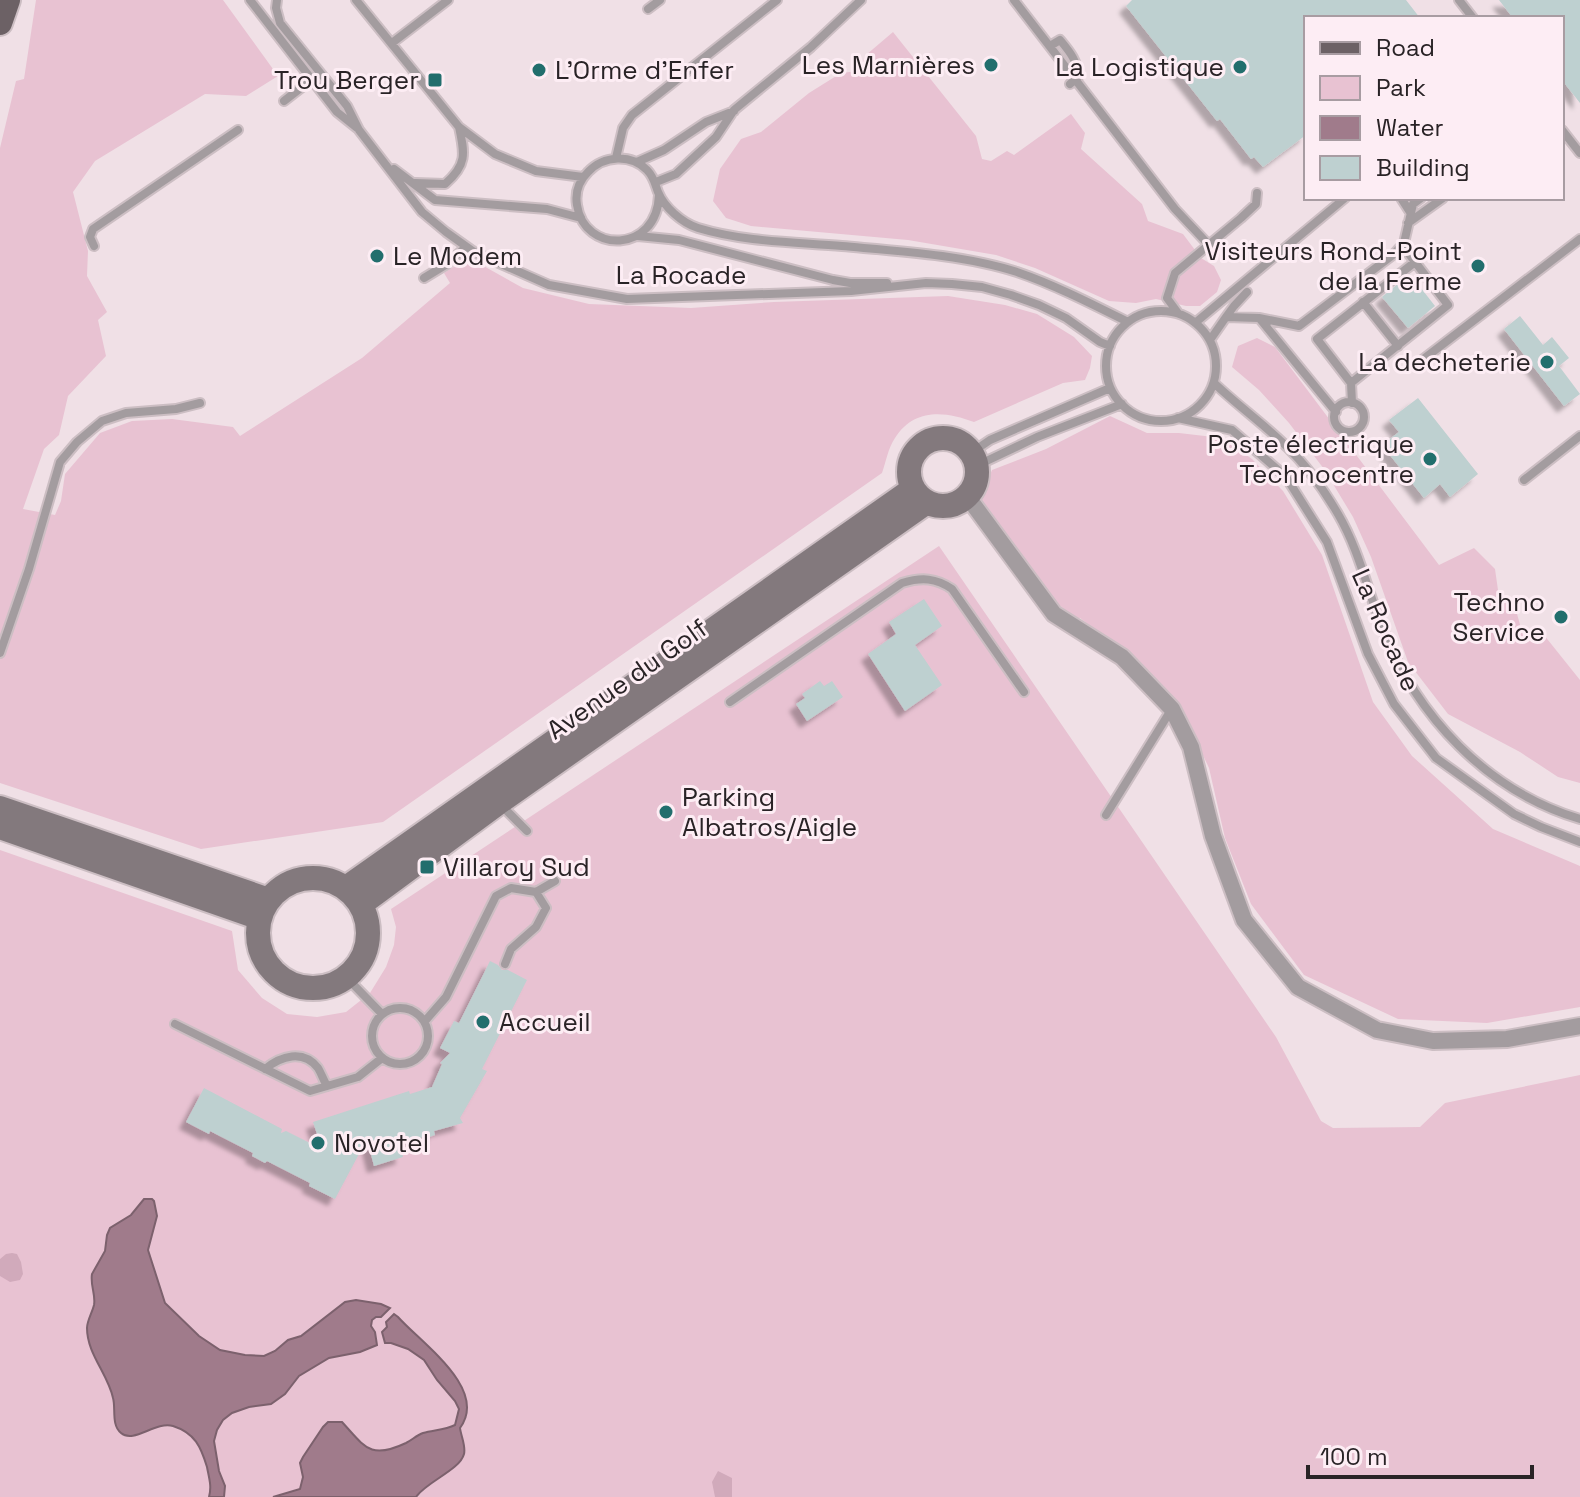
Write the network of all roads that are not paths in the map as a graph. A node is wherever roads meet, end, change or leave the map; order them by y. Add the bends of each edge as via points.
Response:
1 (8, 0) edge
2 (250, 0) edge
3 (277, 0) edge
4 (356, 0) edge
5 (448, 0) edge
6 (660, 0) edge
7 (777, 0) edge
8 (861, 0) edge
9 (1014, 0) edge
10 (1459, 0) edge
11 (648, 9) dead end
12 (1471, 16) edge
13 (0, 23) edge
14 (392, 43) junction
15 (1050, 46) junction
16 (311, 80) junction
17 (1073, 81) junction
18 (284, 101) dead end
19 (734, 110) junction
20 (459, 127) junction
21 (238, 130) dead end
22 (359, 130) junction
23 (1564, 133) edge
24 (1580, 153) edge
25 (616, 158) junction
26 (637, 162) junction
27 (387, 164) junction
28 (583, 177) junction
29 (656, 182) junction
30 (414, 183) junction
31 (1257, 193) dead end
32 (659, 195) junction
33 (1343, 200) edge
34 (1402, 200) edge
35 (1418, 200) edge
36 (1440, 200) edge
37 (1410, 212) junction
38 (581, 218) junction
39 (1408, 223) junction
40 (637, 236) junction
41 (1580, 239) edge
42 (1404, 243) junction
43 (1208, 244) junction
44 (94, 246) dead end
45 (466, 247) junction
46 (1415, 262) junction
47 (424, 278) dead end
48 (926, 283) junction
49 (1247, 292) dead end
50 (1363, 302) junction
51 (1178, 314) junction
52 (1226, 317) junction
53 (1259, 318) junction
54 (1128, 322) junction
55 (1195, 323) junction
56 (1210, 340) junction
57 (1110, 346) junction
58 (1398, 346) junction
59 (1417, 364) dead end
60 (1214, 383) junction
61 (1351, 383) junction
62 (1110, 388) junction
63 (200, 403) dead end
64 (1352, 403) junction
65 (1122, 404) junction
66 (1336, 412) junction
67 (1178, 418) junction
68 (1580, 436) edge
69 (974, 459) junction
70 (1524, 480) dead end
71 (920, 496) junction
72 (967, 496) junction
73 (0, 653) edge
74 (1024, 692) dead end
75 (730, 702) dead end
76 (1172, 709) junction
77 (498, 803) junction
78 (0, 808) edge
79 (1106, 815) dead end
80 (1577, 816) edge
81 (0, 827) edge
82 (527, 831) dead end
83 (1580, 842) edge
84 (555, 881) dead end
85 (536, 892) junction
86 (354, 896) junction
87 (264, 909) junction
88 (505, 964) dead end
89 (347, 978) junction
90 (382, 1014) junction
91 (425, 1021) junction
92 (175, 1024) dead end
93 (1580, 1026) edge
94 (382, 1058) junction
95 (265, 1069) junction
96 (327, 1086) junction

1 - 13 main road
2 - 16 lane, La Rocade
3 - 22 lane, La Rocade via 280,23 347,106
4 - 14 lane
5 - 14 lane
6 - 11 lane
7 - 25 lane via 632,115
8 - 19 lane
9 - 15 lane
10 - 12 lane
14 - 20 lane
15 - 17 lane
15 - 17 lane via 1060,38 1070,52 1078,66
16 - 18 lane
16 - 22 lane, La Rocade
17 - 43 lane
19 - 26 lane
19 - 29 lane via 693,159
20 - 28 lane via 495,154 536,171
20 - 30 lane via 463,161 457,173 445,184
21 - 44 lane via 93,229
22 - 27 lane, La Rocade
23 - 24 lane
25 - 26 lane
25 - 28 lane via 592,167
26 - 29 lane
27 - 30 lane, La Rocade
27 - 45 lane, La Rocade via 422,212
28 - 38 lane via 577,197
29 - 32 lane
30 - 38 lane, La Rocade via 435,200 547,209
31 - 43 lane via 1256,204
32 - 40 lane via 654,219
32 - 54 lane, La Rocade via 693,227 756,240 994,266
33 - 55 lane
34 - 37 lane
35 - 37 lane
36 - 39 lane
37 - 39 lane
38 - 40 lane via 611,240
39 - 42 lane
40 - 48 lane, La Rocade via 679,240 850,283
41 - 59 lane
42 - 46 lane
42 - 53 lane via 1299,326
43 - 51 lane via 1175,273 1167,298
45 - 47 lane
45 - 48 lane, La Rocade via 549,285 627,299
46 - 50 lane
46 - 58 lane via 1448,305
48 - 57 lane, La Rocade via 1011,295 1066,318
49 - 52 lane
50 - 58 lane
50 - 61 lane via 1317,339
51 - 54 lane via 1157,311
51 - 55 lane
52 - 53 lane
52 - 56 lane
53 - 66 lane
54 - 57 lane
55 - 56 lane
56 - 60 lane
57 - 62 lane
58 - 61 lane
60 - 67 lane via 1194,410
60 - 80 lane, La Rocade via 1287,447 1324,492 1354,544 1405,679 1438,725 1505,784
61 - 64 lane
62 - 65 lane
62 - 69 lane via 990,440
63 - 73 lane via 102,421 60,462
64 - 66 lane
64 - 66 lane via 1364,415 1356,430 1346,432 1338,426
65 - 67 lane via 1154,421
65 - 69 lane
67 - 83 lane, La Rocade via 1232,430 1286,477 1327,542 1368,654 1394,704 1436,758 1514,814
68 - 70 lane
69 - 71 street via 951,439 928,441 909,465 909,477
69 - 72 street via 977,475
71 - 72 street, Avenue du Golf via 941,506
71 - 77 street, Avenue du Golf
71 - 86 street, Avenue du Golf
72 - 76 street via 1054,614 1122,657
74 - 75 lane via 952,589 942,582 916,579 902,583
76 - 79 lane
76 - 93 street via 1191,747 1213,836 1244,920 1298,987 1377,1030 1433,1041 1507,1039
77 - 82 lane
77 - 86 street, Avenue du Golf
78 - 87 street
81 - 87 street
84 - 85 lane
85 - 88 lane via 546,908 536,927 511,949
85 - 91 lane via 511,888 496,896 446,997
86 - 87 street via 331,880 297,880 281,888
86 - 89 street via 367,920 368,936 365,953
87 - 89 street via 258,937 274,971 307,987
89 - 90 lane
90 - 91 lane via 397,1007 413,1010
90 - 94 lane via 372,1028 373,1045
91 - 94 lane via 425,1052 413,1062 397,1065
92 - 95 lane
94 - 96 lane via 358,1077
95 - 96 lane via 310,1091
95 - 96 lane via 292,1055 305,1057

